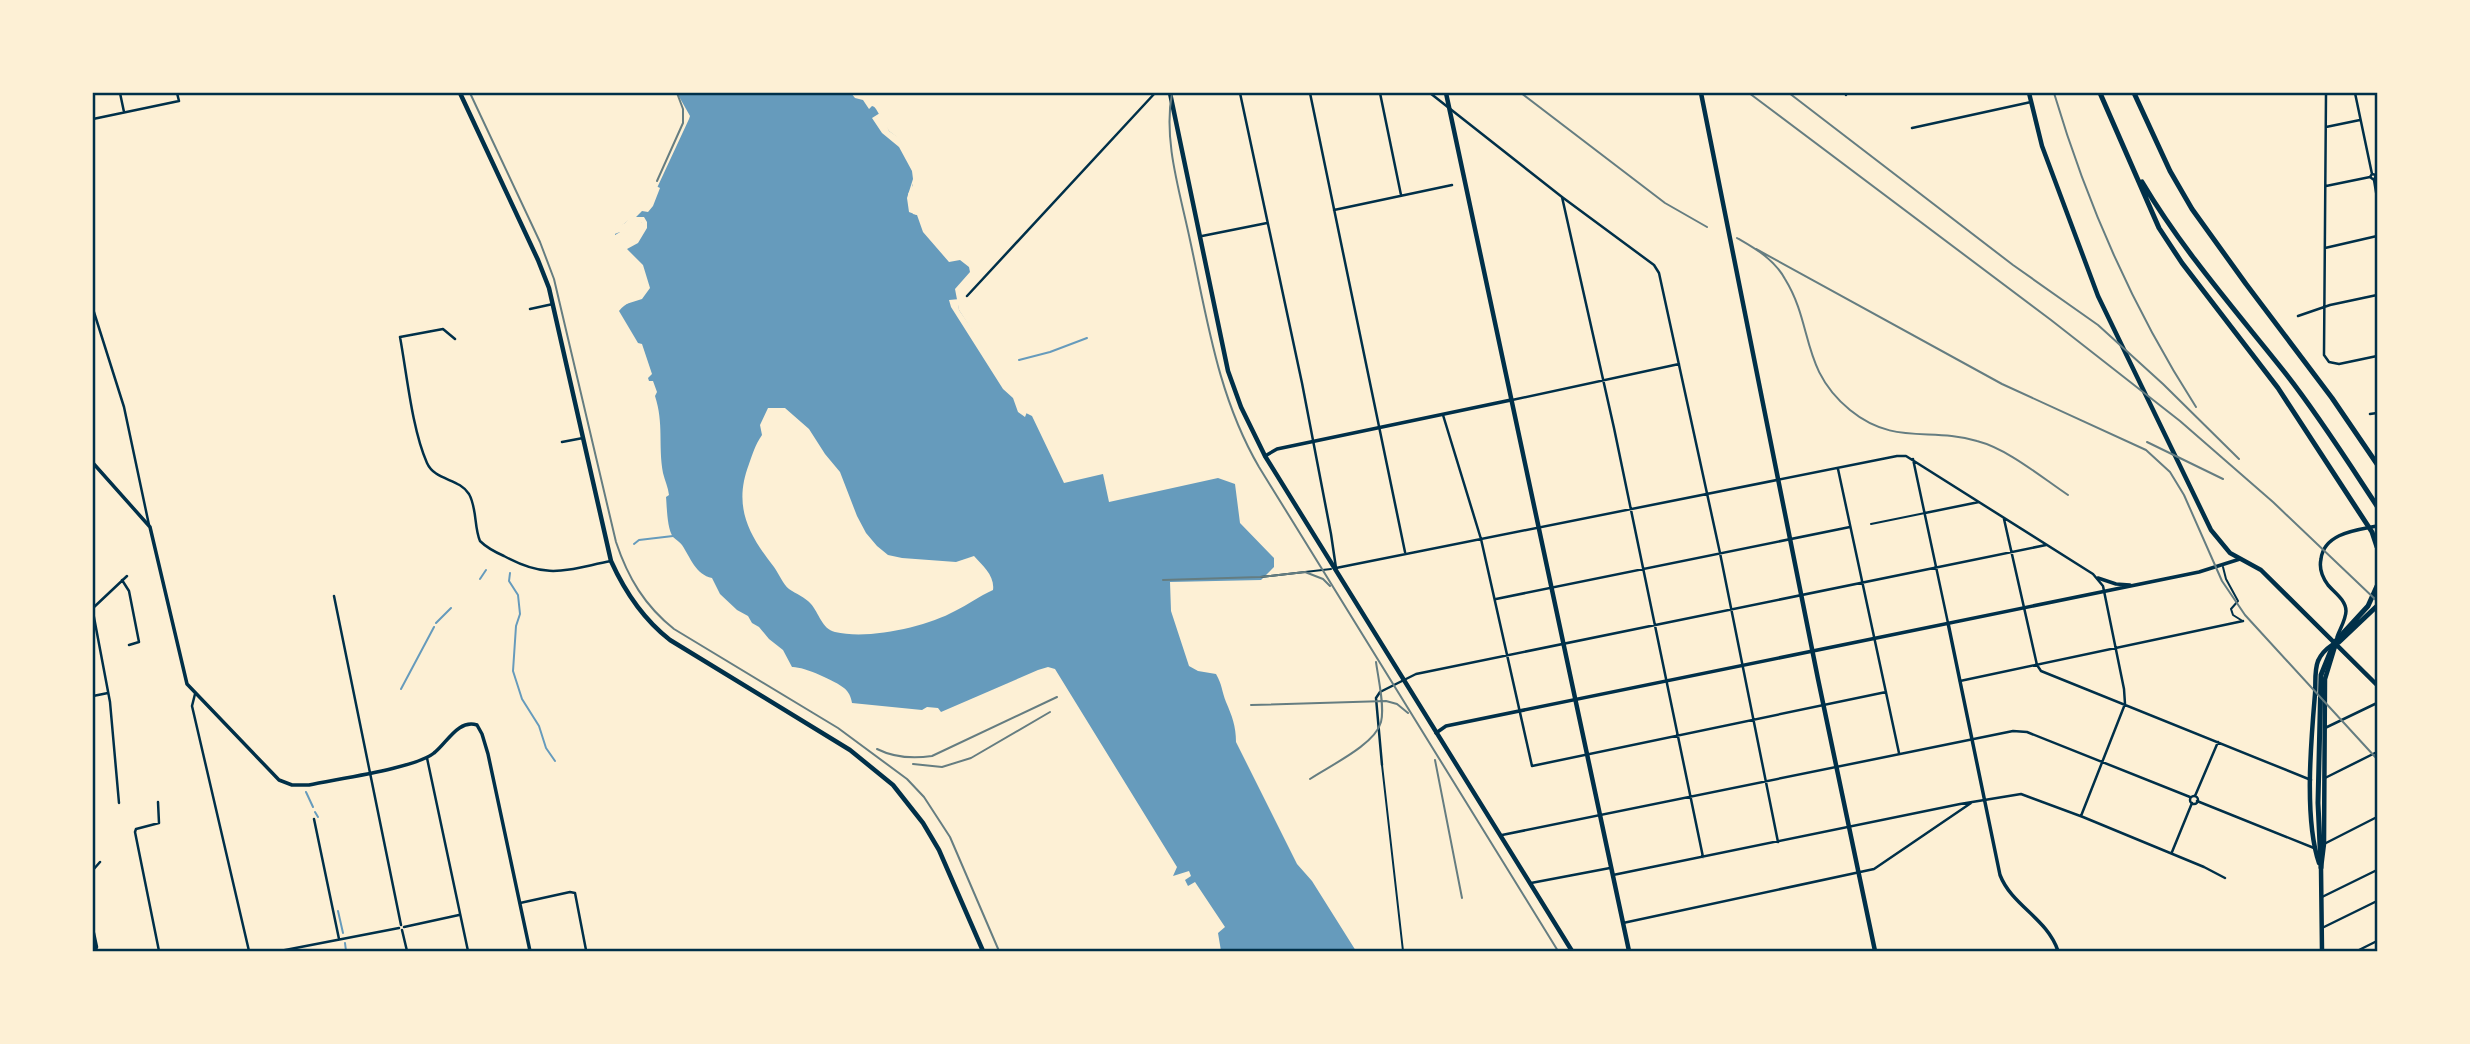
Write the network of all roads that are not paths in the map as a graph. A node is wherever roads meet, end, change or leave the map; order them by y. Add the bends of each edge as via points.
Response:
1 (120, 93) edge
2 (177, 93) edge
3 (460, 93) edge
4 (1155, 93) edge
5 (1170, 93) edge
6 (1240, 93) edge
7 (1310, 93) edge
8 (1380, 93) edge
9 (1430, 93) edge
10 (1446, 93) edge
11 (1701, 93) edge
12 (2029, 93) edge
13 (2100, 93) edge
14 (2134, 93) edge
15 (2326, 93) edge
16 (2355, 93) edge
17 (2031, 102) junction
18 (124, 113) junction
19 (93, 119) edge
20 (2360, 120) junction
21 (2326, 127) junction
22 (1912, 128) dead end
23 (2129, 161) junction
24 (2374, 176) edge
25 (1452, 185) dead end
26 (2326, 186) junction
27 (1401, 195) junction
28 (1562, 197) junction
29 (2377, 198) edge
30 (1334, 210) junction
31 (1267, 223) junction
32 (2377, 236) edge
33 (1199, 237) junction
34 (2325, 248) junction
35 (2377, 295) edge
36 (967, 296) dead end
37 (553, 304) junction
38 (2324, 307) junction
39 (93, 309) edge
40 (530, 309) dead end
41 (2298, 316) dead end
42 (455, 340) dead end
43 (2377, 356) edge
44 (1679, 364) junction
45 (1602, 380) junction
46 (1512, 400) junction
47 (2377, 412) edge
48 (1443, 414) junction
49 (2370, 414) dead end
50 (1380, 427) junction
51 (583, 438) junction
52 (1313, 441) junction
53 (562, 443) dead end
54 (1265, 456) junction
55 (1913, 459) junction
56 (93, 463) edge
57 (2377, 464) edge
58 (1838, 468) junction
59 (1778, 480) junction
60 (1707, 495) junction
61 (1979, 502) junction
62 (146, 506) junction
63 (2377, 506) edge
64 (1631, 510) junction
65 (1925, 513) junction
66 (140, 514) junction
67 (2004, 519) junction
68 (1871, 524) dead end
69 (149, 525) junction
70 (2377, 526) edge
71 (1850, 527) junction
72 (1538, 529) junction
73 (1481, 539) junction
74 (1790, 539) junction
75 (2046, 545) junction
76 (2377, 547) edge
77 (2012, 552) junction
78 (1720, 553) junction
79 (1406, 554) junction
80 (2240, 559) junction
81 (611, 561) junction
82 (2222, 566) junction
83 (1336, 568) junction
84 (1643, 568) junction
85 (1936, 568) junction
86 (127, 576) dead end
87 (1261, 578) dead end
88 (2098, 578) junction
89 (122, 580) junction
90 (1863, 583) junction
91 (2139, 585) junction
92 (2377, 586) edge
93 (1550, 587) junction
94 (2104, 592) junction
95 (334, 596) dead end
96 (1802, 596) junction
97 (1496, 598) junction
98 (2377, 606) edge
99 (2024, 608) junction
100 (93, 610) edge
101 (1731, 610) junction
102 (94, 621) edge
103 (2243, 621) joint
104 (1948, 623) junction
105 (1655, 625) junction
106 (1875, 639) junction
107 (2336, 642) junction
108 (1562, 644) junction
109 (129, 645) dead end
110 (2116, 648) junction
111 (2330, 650) junction
112 (1812, 651) junction
113 (1507, 654) junction
114 (1743, 665) junction
115 (2037, 665) junction
116 (1403, 679) junction
117 (1667, 681) junction
118 (1960, 681) junction
119 (2377, 685) edge
120 (1886, 692) junction
121 (108, 693) junction
122 (195, 694) junction
123 (93, 696) edge
124 (1574, 700) junction
125 (2377, 703) edge
126 (1823, 704) junction
127 (2125, 706) junction
128 (1520, 711) junction
129 (2313, 713) junction
130 (2325, 713) junction
131 (1754, 719) junction
132 (2325, 728) junction
133 (1436, 733) junction
134 (1678, 735) junction
135 (1972, 738) junction
136 (2218, 742) junction
137 (2377, 752) edge
138 (1899, 753) junction
139 (1586, 754) junction
140 (427, 758) junction
141 (2103, 763) junction
142 (1382, 765) joint
143 (1836, 766) junction
144 (370, 772) junction
145 (2325, 778) junction
146 (2311, 780) junction
147 (1766, 781) junction
148 (1691, 796) junction
149 (2195, 796) junction
150 (2190, 797) junction
151 (1984, 800) junction
152 (2197, 801) junction
153 (158, 802) dead end
154 (1973, 802) junction
155 (119, 803) dead end
156 (2192, 803) junction
157 (1599, 814) junction
158 (2081, 816) junction
159 (2377, 817) edge
160 (314, 820) dead end
161 (1849, 827) junction
162 (1499, 835) junction
163 (1778, 842) junction
164 (2324, 844) junction
165 (2314, 848) junction
166 (2171, 853) junction
167 (1703, 857) junction
168 (100, 862) dead end
169 (1611, 867) junction
170 (2321, 868) junction
171 (93, 870) edge
172 (2377, 870) edge
173 (1859, 873) junction
174 (1613, 875) junction
175 (2225, 878) dead end
176 (1528, 884) junction
177 (2322, 897) junction
178 (2377, 901) edge
179 (520, 902) junction
180 (460, 915) junction
181 (1623, 923) junction
182 (401, 927) junction
183 (2322, 928) junction
184 (93, 933) edge
185 (338, 939) junction
186 (2377, 941) edge
187 (586, 950) edge
188 (94, 951) edge
189 (159, 951) edge
190 (249, 951) edge
191 (280, 951) edge
192 (407, 951) edge
193 (468, 951) edge
194 (530, 951) edge
195 (982, 951) edge
196 (1403, 951) edge
197 (1572, 951) edge
198 (1629, 951) edge
199 (1875, 951) edge
200 (2057, 951) edge
201 (2322, 951) edge
202 (2357, 951) edge

1 - 18 street
2 - 18 street via 178,101
3 - 37 main road via 538,260
4 - 36 street
5 - 33 main road
6 - 31 street
7 - 30 street
8 - 27 street
9 - 28 street
10 - 46 main road
11 - 59 main road
12 - 17 main road
13 - 23 highway
14 - 57 highway via 2192,209
15 - 21 street
16 - 20 street
17 - 22 street
17 - 80 main road via 2044,151 2104,310 2215,537
18 - 19 street
20 - 21 street
20 - 24 street
21 - 26 street
23 - 63 highway via 2165,221 2314,411
23 - 76 highway via 2158,228 2278,387 2372,532
24 - 26 street
24 - 29 street
25 - 27 street
26 - 34 street
27 - 30 street
28 - 44 street via 1657,268
28 - 45 street
30 - 50 street
31 - 33 street
31 - 52 street
32 - 34 street
33 - 54 main road via 1230,379
34 - 38 street
35 - 38 street
37 - 40 street
37 - 51 main road
38 - 41 street
38 - 43 street via 2324,355 2329,362
39 - 62 street via 124,407
42 - 81 street via 446,330 400,337 427,463 469,495 482,544 514,562 547,572
44 - 45 street
44 - 60 street
45 - 46 street
45 - 64 street
46 - 48 street
46 - 72 main road
47 - 49 street
48 - 50 street
48 - 73 street
50 - 52 street
50 - 79 street
51 - 53 street
51 - 81 main road
52 - 54 street
52 - 83 street
54 - 83 main road
55 - 58 street via 1897,456
55 - 61 street
55 - 65 street
56 - 66 street
58 - 59 street
58 - 71 street
59 - 60 street
59 - 74 main road
60 - 64 street
60 - 78 street
61 - 65 street
61 - 67 street
62 - 66 street
62 - 69 street
64 - 72 street
64 - 84 street
65 - 68 lane
65 - 85 street
66 - 69 street
67 - 75 street
67 - 77 street
69 - 122 street via 185,676
70 - 107 street via 2339,536 2322,553 2323,579 2341,599 2345,615
71 - 74 street
71 - 90 street
72 - 73 street
72 - 93 main road
73 - 79 street
73 - 97 street
74 - 78 street
74 - 96 main road
75 - 77 street
75 - 88 street
77 - 85 street
77 - 99 street
78 - 84 street
78 - 101 street
79 - 83 street
80 - 82 street
80 - 107 main road via 2258,568
81 - 195 main road via 626,591 655,628 693,656 866,760 893,785 939,850
82 - 91 street
82 - 103 lane via 2238,601 2231,609 2233,615
83 - 87 lane
83 - 116 main road
84 - 93 street
84 - 105 street
85 - 90 street
85 - 104 street
86 - 89 street
88 - 91 street
88 - 94 street
89 - 100 street
89 - 109 street via 129,591 139,642
90 - 96 street
90 - 106 street
91 - 94 street
92 - 111 highway via 2368,606
93 - 97 street
93 - 108 main road
94 - 99 street
94 - 110 street
95 - 144 street
96 - 101 street
96 - 112 main road
97 - 113 street
98 - 111 highway
99 - 104 street
99 - 115 street
100 - 102 street
101 - 105 street
101 - 114 street
102 - 121 street
103 - 110 street
104 - 106 street
104 - 118 street
105 - 108 street
105 - 117 street
106 - 112 street
106 - 120 street
107 - 119 main road
107 - 129 main road via 2317,663
107 - 130 main road via 2326,673
108 - 113 street
108 - 124 main road
110 - 115 street
110 - 127 street
111 - 170 highway via 2320,682
112 - 114 street
112 - 126 main road
113 - 116 street
113 - 128 street
114 - 117 street
114 - 131 street
115 - 118 street
115 - 127 street
116 - 133 main road
116 - 142 street via 1376,698
117 - 124 street
117 - 134 street
118 - 135 street
120 - 126 street
120 - 138 street
121 - 123 street
121 - 155 street
122 - 144 street via 285,782 309,785
122 - 190 street via 192,708
124 - 128 street
124 - 139 main road
125 - 132 street
126 - 131 street
126 - 143 main road
127 - 136 street
127 - 141 street
128 - 133 street via 1446,726
128 - 139 street via 1532,766
129 - 130 main road
129 - 146 main road
130 - 132 main road
131 - 134 street
131 - 147 street
132 - 145 main road
133 - 162 main road
134 - 139 street
134 - 148 street
135 - 138 street
135 - 141 street via 2027,732
135 - 151 street
136 - 146 street
136 - 149 street
137 - 145 street
138 - 143 street
139 - 157 main road
140 - 144 street
140 - 179 street via 460,727 477,725 485,742
140 - 180 street
141 - 150 street
141 - 158 street
142 - 196 lane
143 - 147 street
143 - 161 main road
144 - 182 street
145 - 164 main road
146 - 165 main road
147 - 148 street
147 - 163 street
148 - 157 street
148 - 167 street
149 - 150 street
149 - 152 street
150 - 156 street
151 - 154 street
151 - 158 street via 2026,795
151 - 200 street via 2002,880 2046,928
152 - 156 street
152 - 165 street
153 - 189 street via 159,823 135,832
154 - 161 street
154 - 173 street via 1874,869
156 - 166 street
157 - 162 street
157 - 169 main road
158 - 166 street
159 - 164 street
160 - 185 street
161 - 163 street
161 - 173 main road
162 - 176 main road
163 - 167 street
164 - 170 main road
165 - 170 main road
166 - 175 street
167 - 174 street
168 - 171 street
169 - 174 main road
169 - 176 street
170 - 177 main road
172 - 177 street
173 - 181 street
173 - 199 main road
174 - 181 main road
176 - 197 main road
177 - 183 main road
178 - 183 street
179 - 187 street via 575,893
179 - 194 street
180 - 182 street
180 - 193 street
181 - 198 main road
182 - 185 street
182 - 192 street
183 - 201 main road
184 - 188 main road
185 - 191 street
186 - 202 street

